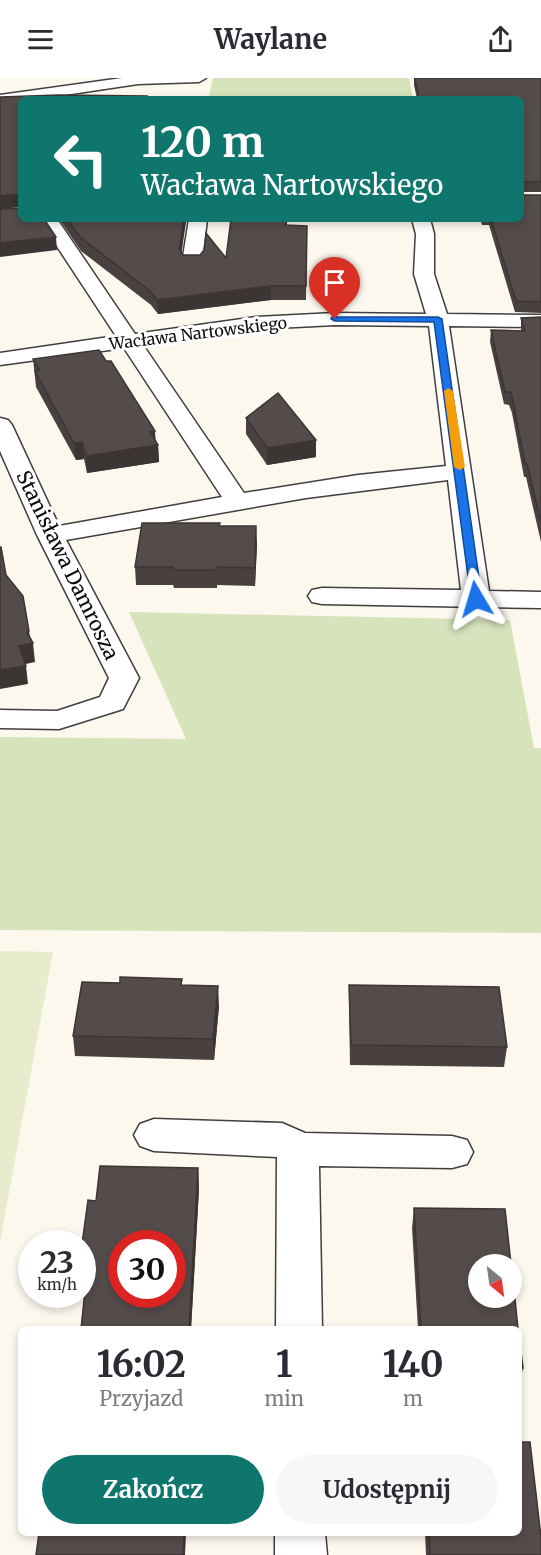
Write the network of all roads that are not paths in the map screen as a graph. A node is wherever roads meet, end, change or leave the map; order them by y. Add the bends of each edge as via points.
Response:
1 (197, 82) edge
2 (28, 96) edge
3 (18, 97) edge
4 (0, 100) edge
5 (50, 222) edge
6 (198, 222) edge
7 (422, 222) edge
8 (192, 263) edge
9 (438, 319) junction
10 (541, 321) edge
11 (129, 340) junction
12 (0, 359) edge
13 (0, 425) edge
14 (460, 472) junction
15 (238, 502) junction
16 (50, 536) junction
17 (322, 596) dead end
18 (476, 599) junction
19 (541, 600) edge
20 (0, 719) edge
21 (154, 1135) dead end
22 (298, 1149) junction
23 (452, 1152) dead end
24 (299, 1326) edge
25 (300, 1536) edge
26 (301, 1555) edge

1 - 2 street via 138,80
3 - 4 street
5 - 11 street
6 - 8 street
7 - 9 street via 424,274
9 - 10 street, Wacława Nartowskiego
9 - 11 street, Wacława Nartowskiego via 256,324
9 - 14 street
11 - 12 street, Wacława Nartowskiego
11 - 15 street
13 - 16 street, Stanisława Damrosza
14 - 15 street
14 - 18 street
15 - 16 street
16 - 20 street, Stanisława Damrosza via 124,678 112,703 59,720
17 - 18 street
18 - 19 street
21 - 22 street via 282,1139
22 - 23 street
22 - 24 street
25 - 26 street

